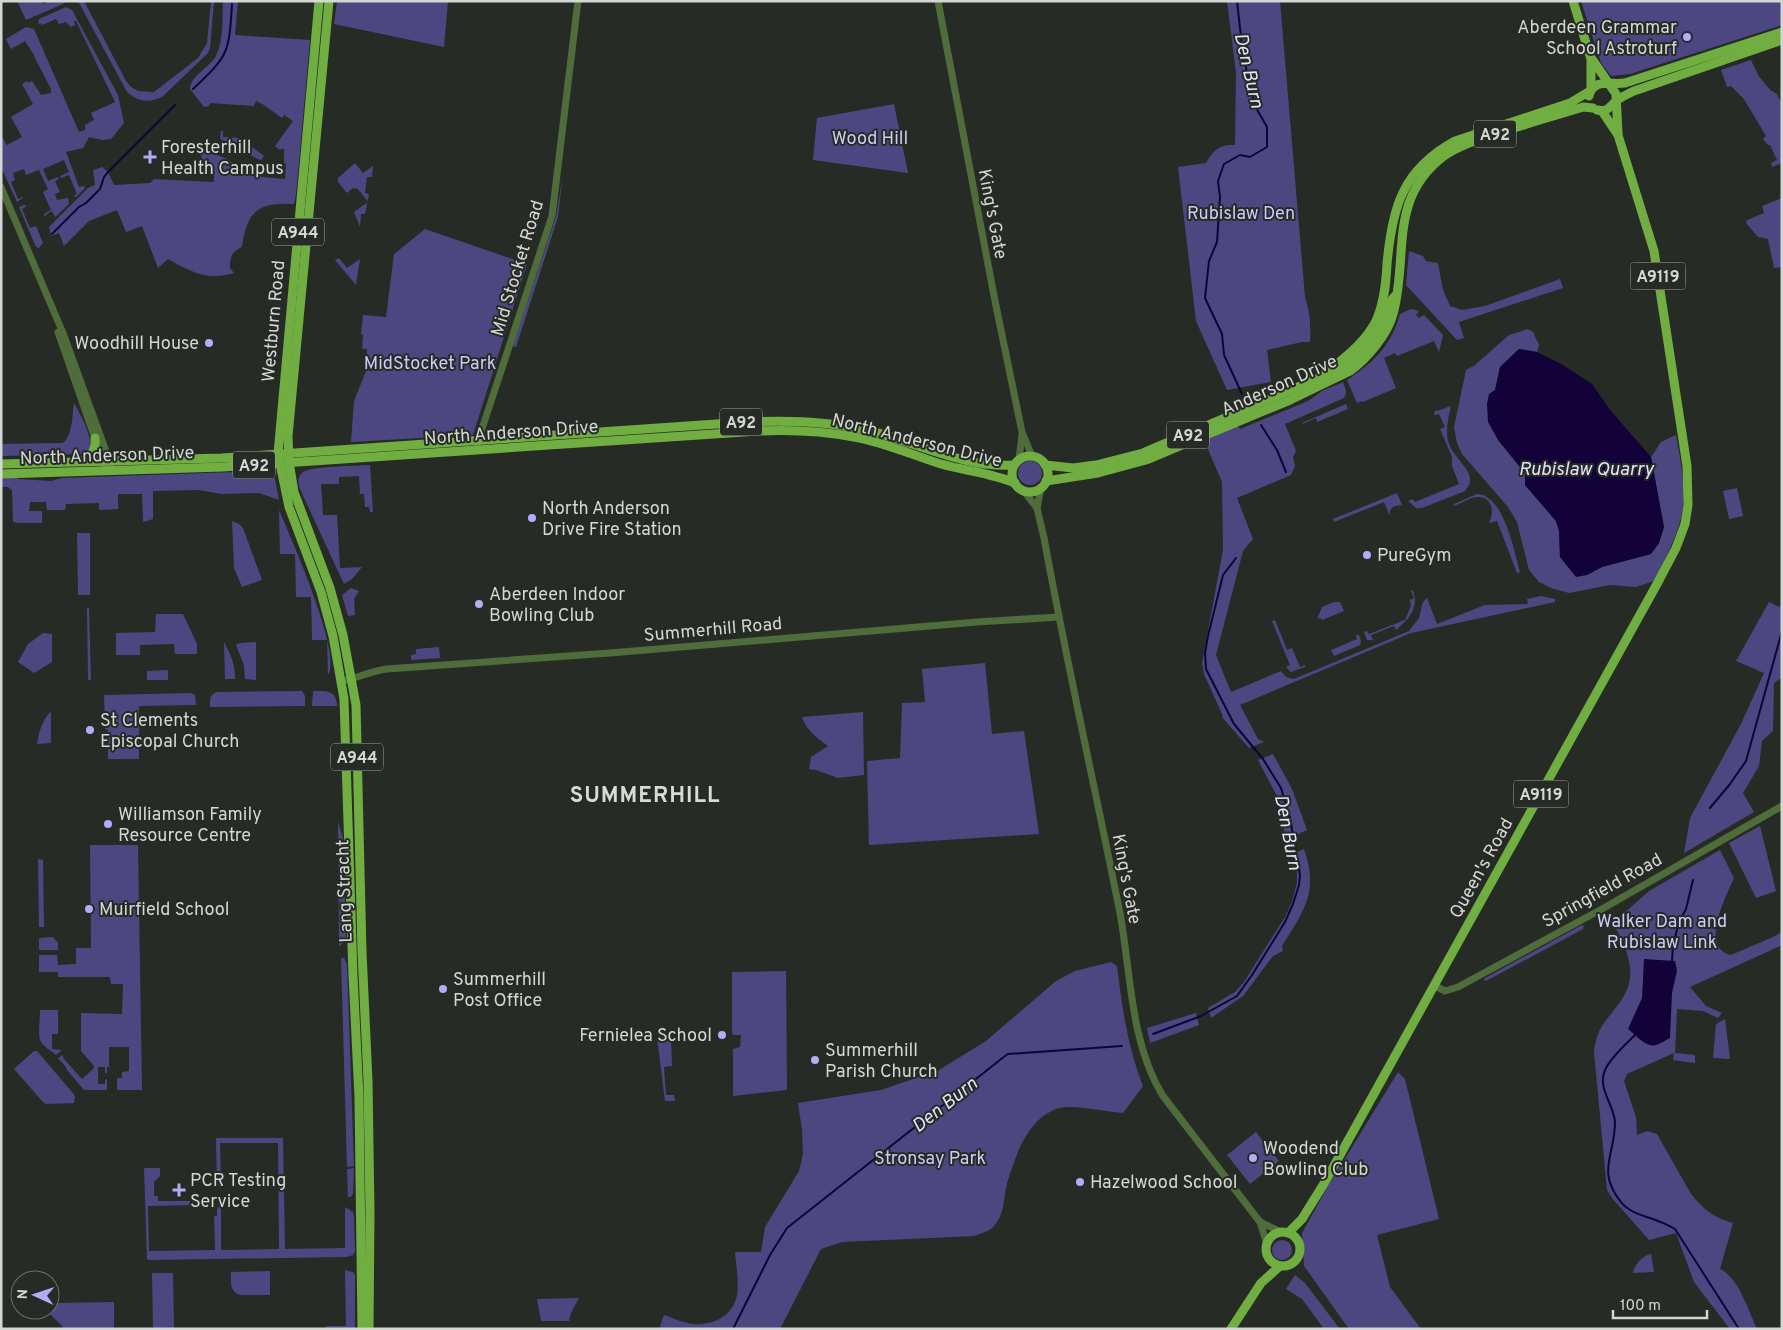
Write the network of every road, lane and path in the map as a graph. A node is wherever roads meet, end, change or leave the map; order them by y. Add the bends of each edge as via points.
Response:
1 (319, 1) edge
2 (329, 1) edge
3 (578, 1) edge
4 (938, 1) edge
5 (1573, 1) edge
6 (1782, 32) edge
7 (1782, 40) edge
8 (1592, 59) junction
9 (1608, 84) junction
10 (1590, 90) junction
11 (1615, 102) junction
12 (1598, 109) junction
13 (1618, 134) junction
14 (1, 187) edge
15 (41, 282) junction
16 (1397, 293) junction
17 (1324, 374) junction
18 (1022, 432) junction
19 (96, 438) junction
20 (477, 445) junction
21 (1032, 456) junction
22 (289, 458) junction
23 (278, 459) junction
24 (107, 461) junction
25 (71, 462) junction
26 (1017, 462) junction
27 (1, 464) edge
28 (1046, 465) junction
29 (107, 471) junction
30 (1, 474) edge
31 (1015, 484) junction
32 (1044, 484) junction
33 (1023, 490) junction
34 (1037, 508) junction
35 (1059, 618) junction
36 (352, 679) junction
37 (342, 681) junction
38 (1782, 806) edge
39 (1435, 986) junction
40 (1302, 1220) junction
41 (1260, 1222) junction
42 (1286, 1233) junction
43 (1298, 1243) junction
44 (1267, 1244) junction
45 (1268, 1257) junction
46 (1280, 1266) junction
47 (1261, 1283) junction
48 (362, 1329) edge
49 (368, 1329) edge
50 (1231, 1329) edge

1 - 23 main road, Westburn Road / A944
2 - 22 main road, Westburn Road / A944 via 288,436
3 - 20 street, Mid Stocket Road via 552,216
4 - 18 street, King's Gate
5 - 8 main road
6 - 9 main road, A92 via 1630,82
7 - 11 main road, A92 via 1641,88
8 - 9 main road
8 - 10 main road
9 - 10 main road, A92 via 1597,84
9 - 11 main road via 1616,94
10 - 12 main road via 1589,100
10 - 17 main road, Anderson Drive / A92 via 1570,102 1461,138 1444,146 1422,165 1403,190 1395,210 1385,287 1375,323 1351,352
11 - 12 main road, A92 via 1610,109
11 - 13 main road, A9119
12 - 13 main road, A9119
12 - 16 main road, Anderson Drive / A92 via 1583,107 1469,143 1434,165 1420,180 1408,206 1402,233
13 - 39 main road, Queen's Road / A9119 via 1654,251 1686,458 1689,486 1685,524 1676,548
14 - 15 street
15 - 19 street
15 - 24 street via 63,333
16 - 17 main road, Anderson Drive via 1365,349 1340,369
16 - 32 main road, Anderson Drive / A92 via 1390,322 1375,347 1358,366 1343,376 1146,460
17 - 28 main road, Anderson Drive / A92 via 1285,394 1143,453 1073,468
18 - 21 street, King's Gate
18 - 26 street, King's Gate
19 - 24 street
19 - 25 main road via 95,450 88,458
20 - 22 main road, North Anderson Drive / A92 via 421,455
20 - 26 main road, North Anderson Drive / A92 via 746,422 803,421 867,430 932,452 972,461 994,465
20 - 31 main road, North Anderson Drive / A92 via 812,431 864,439
21 - 26 main road, A92
21 - 28 main road, A92
22 - 23 main road, North Anderson Drive / A92
22 - 36 main road, Lang Stracht / A944 via 294,492 330,588
23 - 24 main road, North Anderson Drive / A92
23 - 29 main road, North Anderson Drive / A92 via 223,467
23 - 37 main road, Lang Stracht / A944 via 289,506 321,592
24 - 25 main road, North Anderson Drive / A92
24 - 29 street
25 - 27 main road, North Anderson Drive / A92
26 - 31 main road via 1012,472
28 - 32 main road via 1048,476
29 - 30 main road, North Anderson Drive / A92
31 - 33 main road, A92
32 - 33 main road, A92 via 1032,492
32 - 34 street, King's Gate
33 - 34 street, King's Gate
34 - 35 street, King's Gate
35 - 36 street, Summerhill Road via 387,669
35 - 41 street, King's Gate via 1147,1064 1163,1096
36 - 37 street, Summerhill Road
36 - 49 main road, Lang Stracht / A944 via 356,705 368,1081
37 - 48 main road, Lang Stracht / A944 via 359,1097
38 - 39 street, Springfield Road via 1458,987 1445,991
39 - 40 main road, Queen's Road / A9119
40 - 42 main road, A9119
40 - 43 main road, A9119
41 - 42 street, King's Gate
41 - 44 street, King's Gate
42 - 43 main road
42 - 44 main road, A9119 via 1274,1236
43 - 46 main road, A9119 via 1297,1258 1291,1264
44 - 45 main road, A9119
45 - 46 main road
45 - 47 main road, A9119
46 - 47 main road, A9119
47 - 50 main road, A9119

